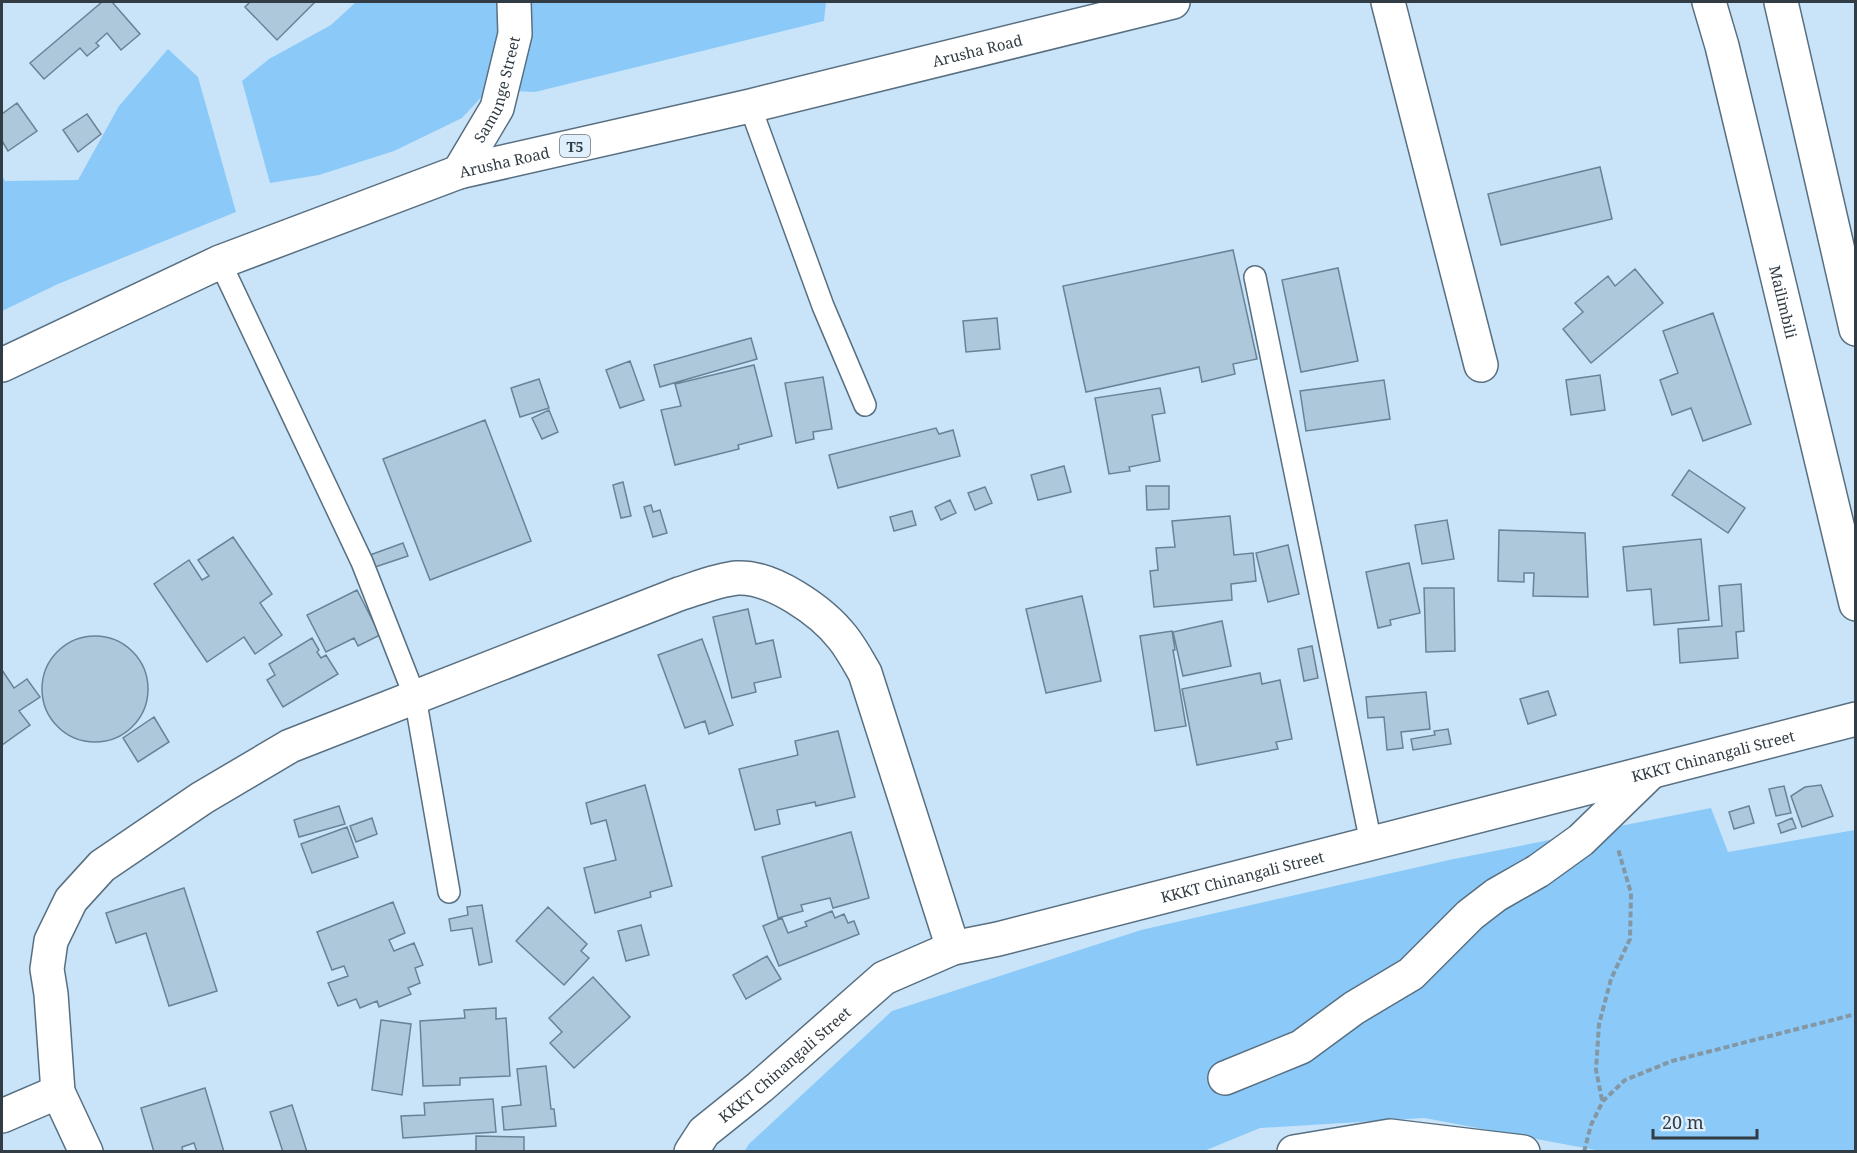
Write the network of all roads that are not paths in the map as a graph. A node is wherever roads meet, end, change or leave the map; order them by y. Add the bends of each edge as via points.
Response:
1 (514, 2) edge
2 (1173, 2) edge
3 (1388, 2) edge
4 (1709, 2) edge
5 (1780, 2) edge
6 (750, 106) junction
7 (459, 172) junction
8 (220, 262) junction
9 (1255, 277) dead end
10 (1856, 328) edge
11 (2, 365) edge
12 (1481, 365) dead end
13 (865, 405) dead end
14 (1856, 604) edge
15 (415, 697) junction
16 (1856, 719) edge
17 (1653, 770) junction
18 (1371, 843) junction
19 (449, 892) dead end
20 (953, 948) junction
21 (1225, 1078) dead end
22 (58, 1092) junction
23 (2, 1116) edge
24 (86, 1152) edge
25 (690, 1152) edge
26 (1294, 1152) edge
27 (1523, 1152) edge

1 - 7 main road, Samunge Street via 515,34 498,108
2 - 6 main road, Arusha Road / T5
3 - 12 main road
4 - 14 main road, Mailimbili
5 - 10 main road
6 - 7 main road, Arusha Road / T5
6 - 13 lane via 823,306
7 - 8 main road, Arusha Road / T5
8 - 11 main road, Arusha Road / T5
8 - 15 lane via 362,562
9 - 18 lane
15 - 19 lane
15 - 20 main road via 717,581 757,579 787,592 821,615 843,637 865,673
15 - 22 main road via 290,746 201,798 102,866 71,900 51,941 47,969
16 - 17 main road, KKKT Chinangali Street
17 - 18 main road, KKKT Chinangali Street
17 - 21 main road via 1581,840 1479,908 1411,974 1354,1008 1301,1047
18 - 20 main road, KKKT Chinangali Street
20 - 25 main road, KKKT Chinangali Street via 884,978 704,1132
22 - 23 main road
22 - 24 main road
26 - 27 main road via 1390,1136

